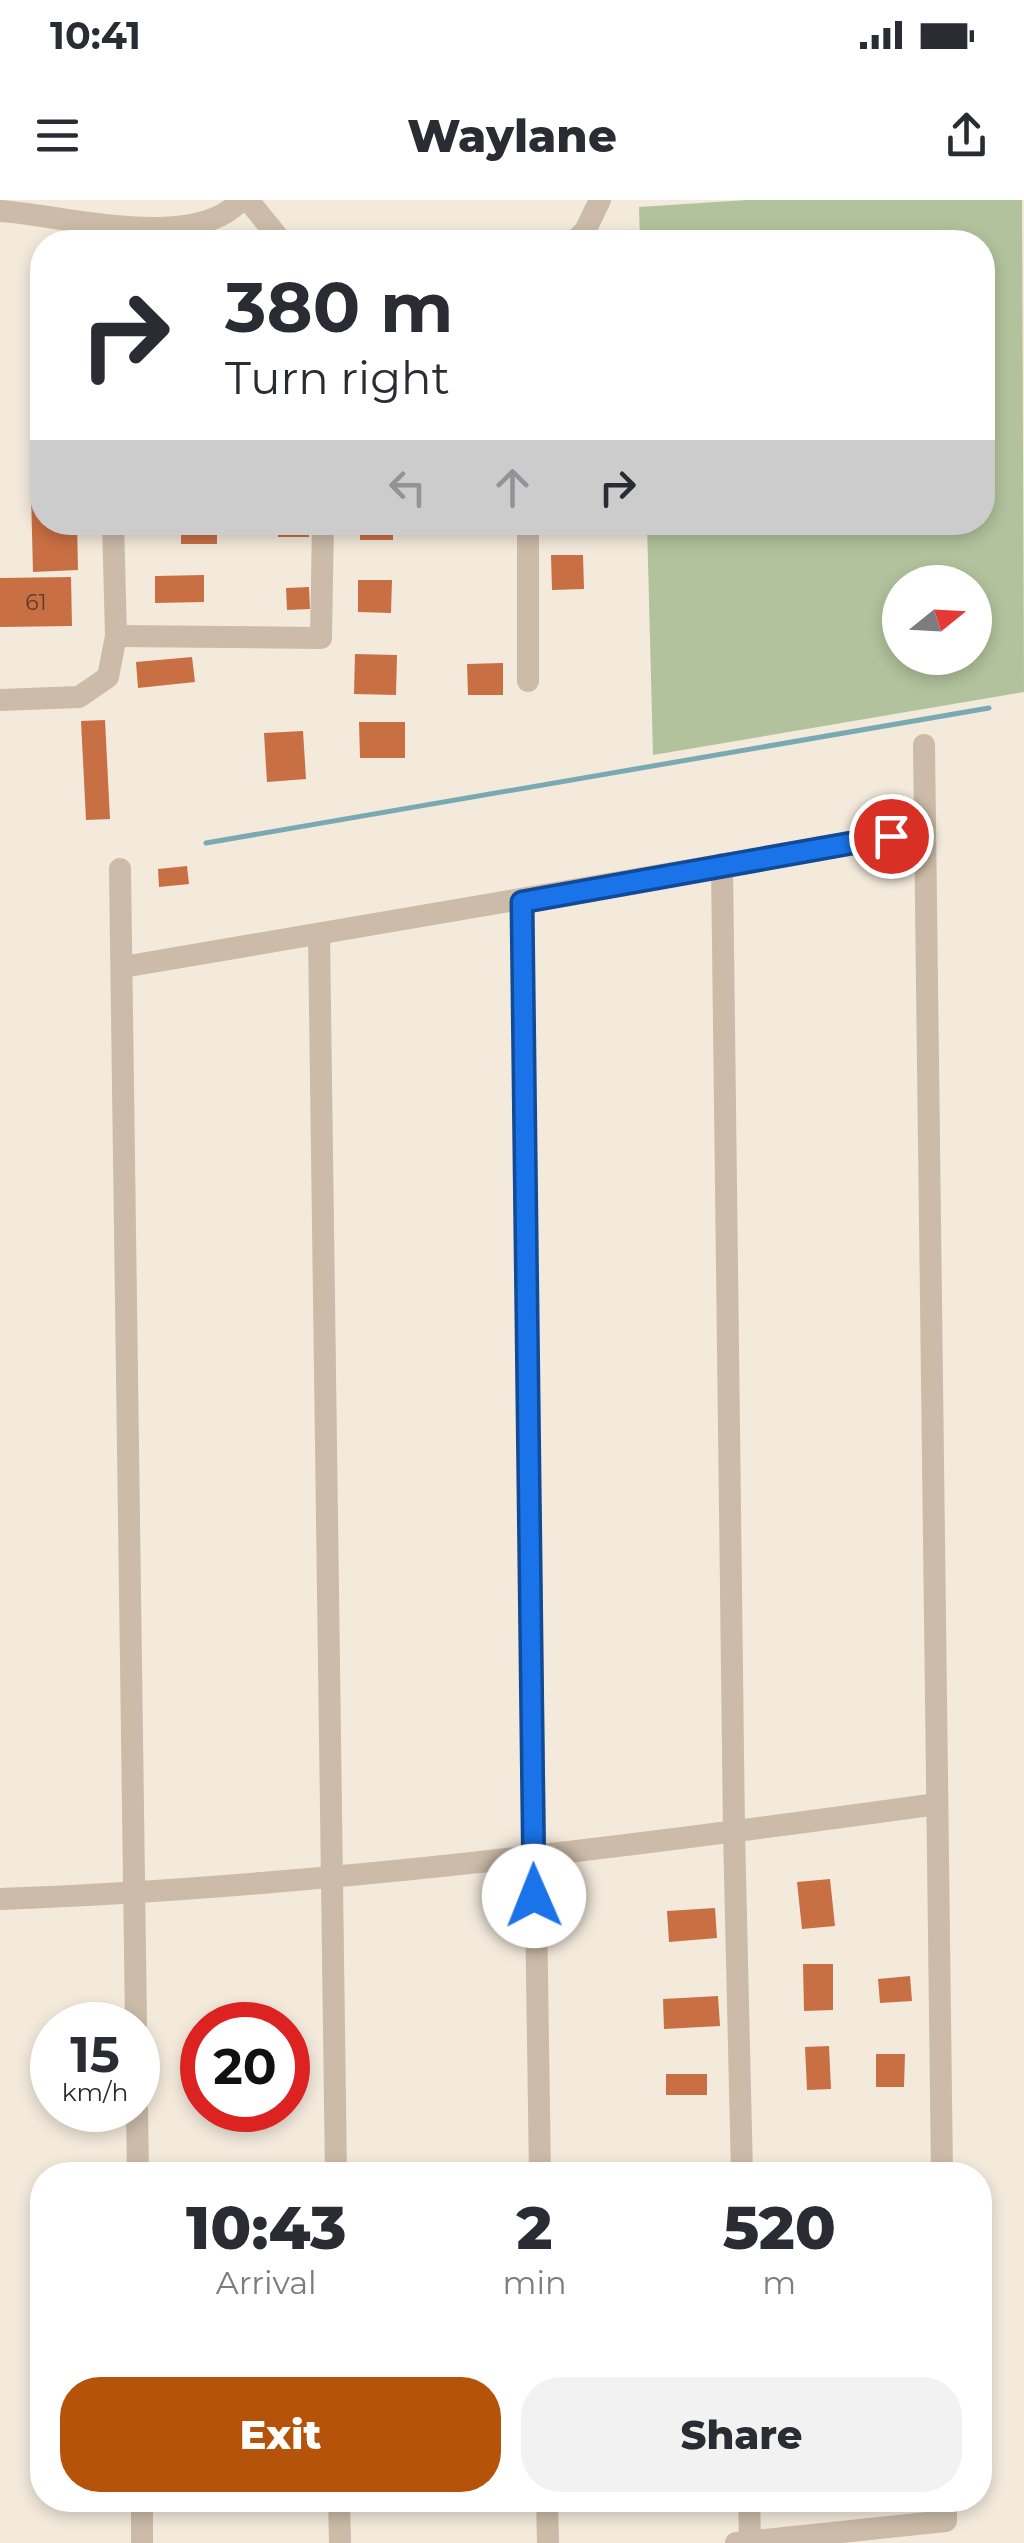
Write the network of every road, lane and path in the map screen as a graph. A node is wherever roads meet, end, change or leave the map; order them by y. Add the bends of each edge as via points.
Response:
1 (244, 200) edge
2 (600, 200) edge
3 (48, 207) edge
4 (0, 211) edge
5 (142, 230) edge
6 (152, 230) edge
7 (271, 230) edge
8 (585, 230) edge
9 (113, 535) edge
10 (323, 535) edge
11 (528, 535) edge
12 (116, 636) junction
13 (528, 681) dead end
14 (0, 700) edge
15 (924, 745) dead end
16 (925, 830) junction
17 (722, 864) junction
18 (120, 869) dead end
19 (522, 902) junction
20 (320, 934) junction
21 (123, 967) junction
22 (937, 1804) junction
23 (734, 1832) junction
24 (533, 1856) junction
25 (332, 1879) junction
26 (135, 1894) junction
27 (0, 1899) edge
28 (136, 2002) edge
29 (137, 2132) edge
30 (138, 2162) edge
31 (336, 2162) edge
32 (540, 2162) edge
33 (742, 2162) edge
34 (942, 2162) edge
35 (142, 2512) edge
36 (339, 2512) edge
37 (547, 2512) edge
38 (747, 2512) edge
39 (946, 2512) edge
40 (743, 2542) edge
41 (142, 2543) edge
42 (340, 2543) edge
43 (548, 2543) edge

1 - 6 lane via 204,222
1 - 7 lane
2 - 8 lane
3 - 4 lane
3 - 5 lane
9 - 12 lane
10 - 12 lane via 321,638
11 - 13 lane
12 - 14 lane via 108,676 79,697
15 - 16 lane
16 - 17 lane
16 - 22 lane
17 - 19 lane
17 - 23 lane
18 - 21 lane
19 - 20 lane
19 - 24 lane
20 - 21 lane
20 - 25 lane
21 - 26 lane
22 - 23 lane
22 - 34 lane
23 - 24 lane
23 - 33 lane
24 - 25 lane
24 - 32 lane
25 - 26 lane
25 - 31 lane
26 - 27 lane
26 - 28 lane
29 - 30 lane
35 - 41 lane
36 - 42 lane
37 - 43 lane
38 - 40 lane
39 - 40 lane via 946,2521

